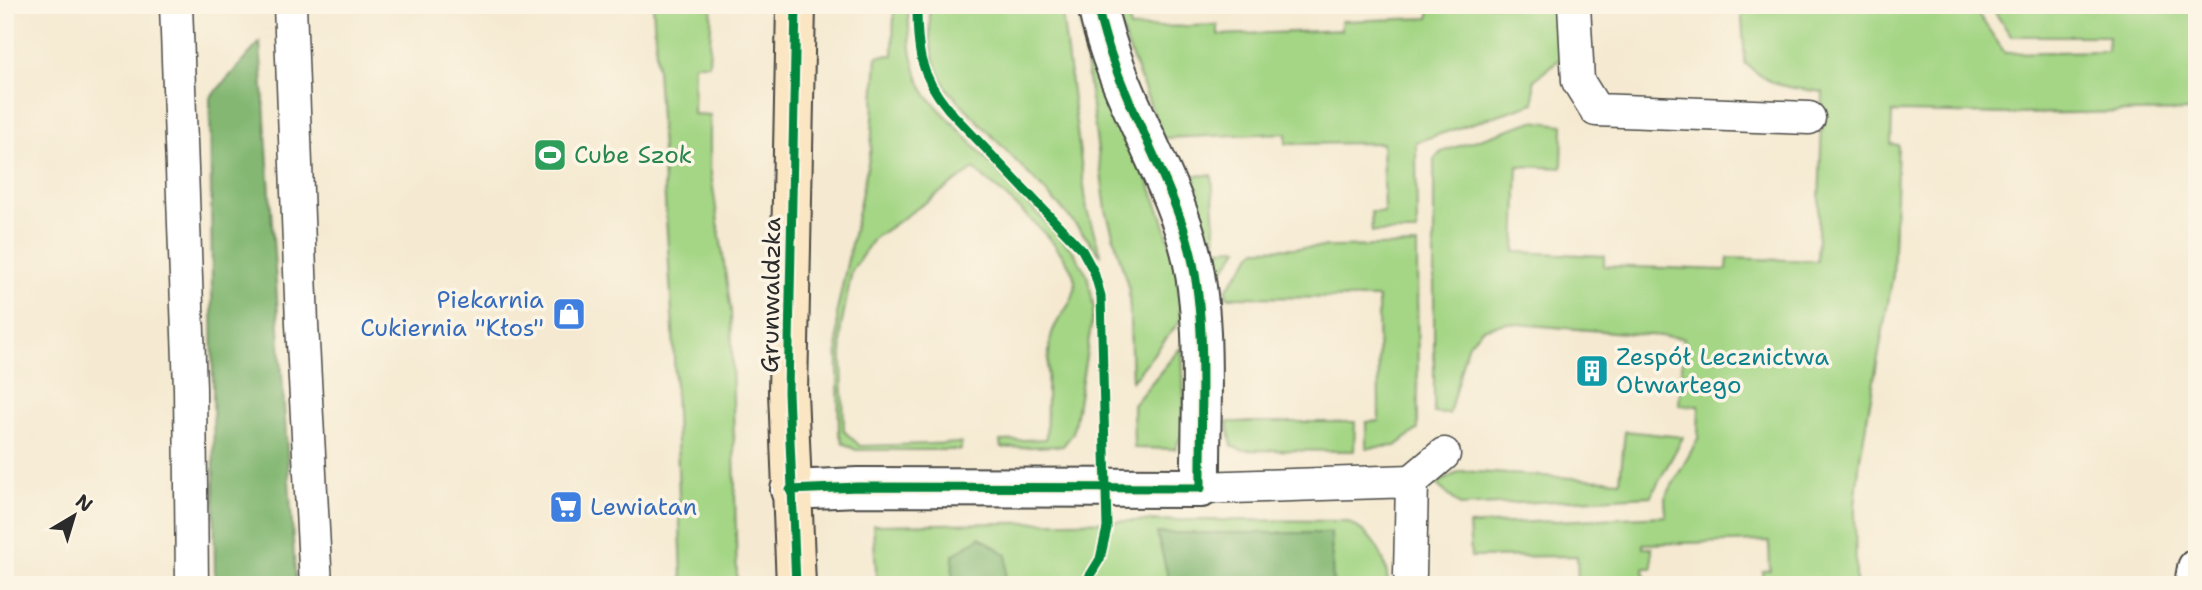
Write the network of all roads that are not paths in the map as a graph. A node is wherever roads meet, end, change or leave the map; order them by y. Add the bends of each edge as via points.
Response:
1 (176, 5) edge
2 (290, 5) edge
3 (796, 5) edge
4 (1097, 5) edge
5 (1574, 5) edge
6 (1810, 118) dead end
7 (1444, 454) dead end
8 (1412, 481) junction
9 (1201, 488) junction
10 (790, 490) junction
11 (2197, 568) edge
12 (1410, 574) dead end
13 (192, 585) edge
14 (316, 585) edge
15 (796, 585) edge
16 (2194, 585) edge

1 - 13 lane
2 - 14 lane
3 - 10 street, Grunwaldzka
4 - 9 street via 1110,57 1187,241 1196,284 1201,359
5 - 6 lane via 1578,81 1596,110
7 - 8 lane
8 - 9 lane
8 - 12 lane
9 - 10 street
10 - 15 street, Grunwaldzka
11 - 16 street

